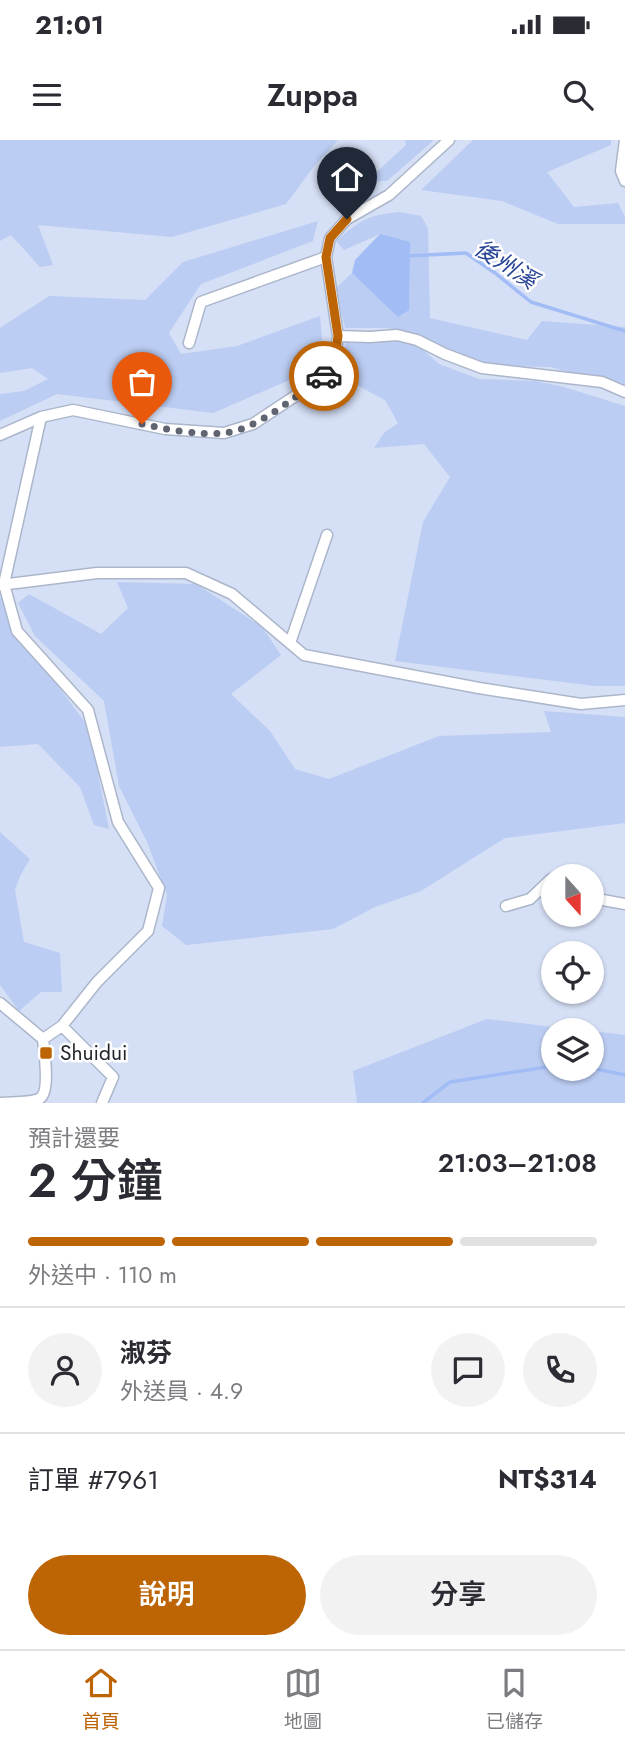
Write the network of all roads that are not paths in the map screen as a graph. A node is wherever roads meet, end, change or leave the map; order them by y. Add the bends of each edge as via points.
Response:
1 (449, 140) edge
2 (625, 140) edge
3 (625, 181) edge
4 (326, 257) junction
5 (338, 336) junction
6 (189, 343) dead end
7 (625, 393) edge
8 (41, 417) junction
9 (0, 435) edge
10 (327, 535) dead end
11 (2, 584) edge
12 (290, 643) junction
13 (625, 700) edge
14 (541, 889) edge
15 (604, 900) edge
16 (625, 904) edge
17 (506, 906) dead end
18 (0, 1003) edge
19 (62, 1026) junction
20 (43, 1039) junction
21 (0, 1103) edge
22 (102, 1103) edge

1 - 4 street via 389,195 347,219 330,238
2 - 3 street via 621,171
4 - 5 street
4 - 6 street via 201,302
5 - 7 street via 397,334 482,368 602,382
5 - 8 street via 333,371 253,424 224,433 165,429 73,410
8 - 9 street
8 - 11 street
10 - 12 street
11 - 12 street via 97,573 186,573 232,594
11 - 19 street via 17,631 88,710 118,822 159,888 148,931 97,982
12 - 13 street via 304,655 479,688 581,704
14 - 17 street via 530,899
15 - 16 street
18 - 20 street
19 - 20 street
19 - 22 street via 113,1077
20 - 21 street via 44,1095 38,1100

